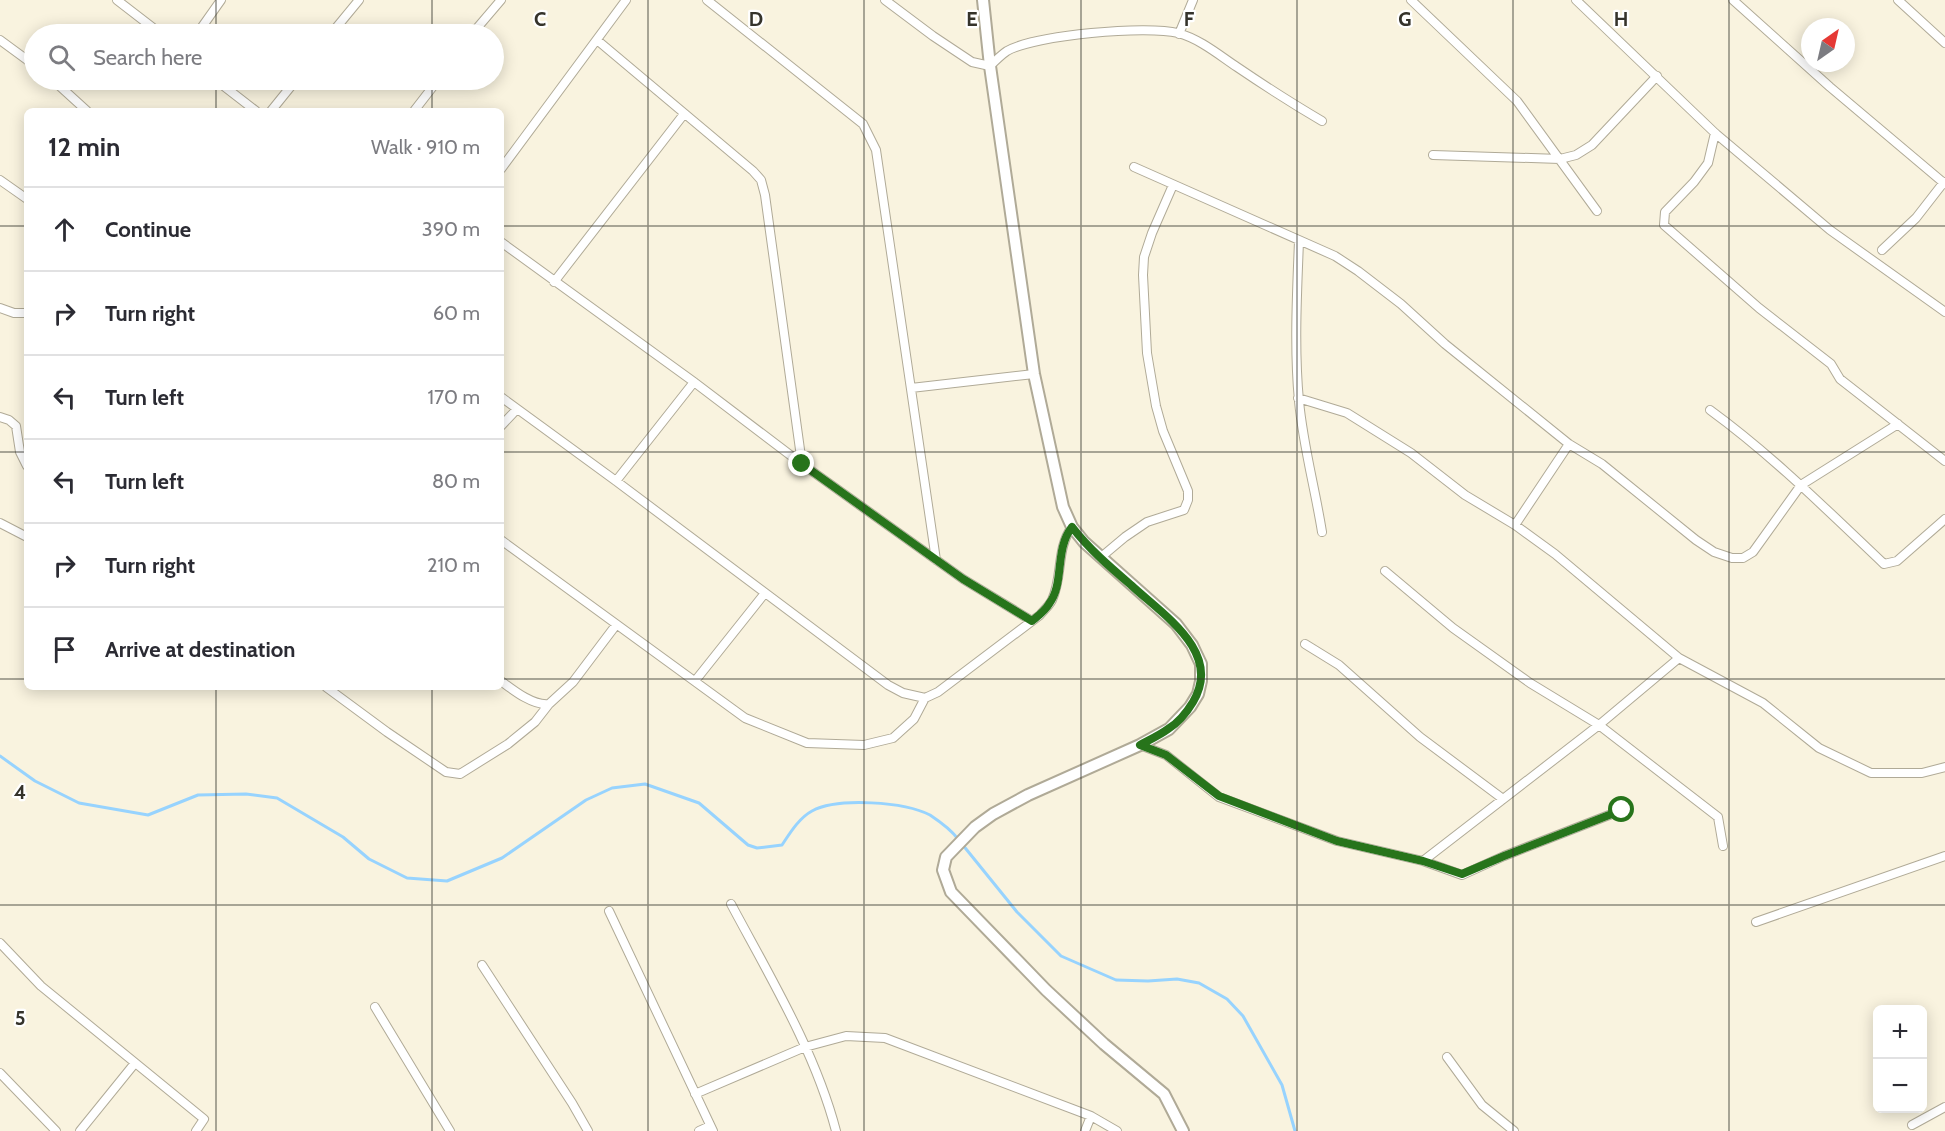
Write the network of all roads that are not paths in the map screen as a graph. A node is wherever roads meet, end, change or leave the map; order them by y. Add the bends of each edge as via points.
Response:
1 (117, 0) edge
2 (221, 0) edge
3 (358, 0) edge
4 (501, 0) edge
5 (626, 0) edge
6 (707, 0) edge
7 (885, 0) edge
8 (983, 0) edge
9 (1193, 0) edge
10 (1410, 0) edge
11 (1576, 0) edge
12 (1733, 0) edge
13 (1898, 0) edge
14 (148, 24) edge
15 (204, 24) edge
16 (339, 24) edge
17 (481, 24) edge
18 (1179, 34) junction
19 (0, 40) edge
20 (597, 40) junction
21 (1945, 43) edge
22 (24, 58) edge
23 (990, 66) junction
24 (1657, 76) junction
25 (64, 90) edge
26 (229, 90) edge
27 (288, 90) edge
28 (430, 90) edge
29 (84, 108) edge
30 (252, 108) edge
31 (273, 108) edge
32 (416, 108) edge
33 (684, 114) junction
34 (1322, 122) dead end
35 (1715, 133) junction
36 (1433, 155) dead end
37 (1560, 159) junction
38 (504, 165) edge
39 (1134, 167) dead end
40 (0, 180) edge
41 (1944, 183) edge
42 (1173, 185) junction
43 (24, 197) edge
44 (1597, 211) dead end
45 (1299, 241) junction
46 (504, 244) edge
47 (1882, 250) dead end
48 (554, 282) junction
49 (0, 308) edge
50 (1945, 312) edge
51 (24, 314) edge
52 (1034, 374) junction
53 (694, 382) junction
54 (911, 388) junction
55 (1299, 398) junction
56 (504, 399) edge
57 (517, 409) junction
58 (1710, 410) dead end
59 (0, 417) edge
60 (504, 423) edge
61 (1898, 424) junction
62 (1569, 444) junction
63 (24, 460) edge
64 (1945, 461) edge
65 (802, 464) junction
66 (616, 481) junction
67 (1801, 485) junction
68 (1945, 519) edge
69 (0, 523) edge
70 (1515, 525) junction
71 (1072, 527) junction
72 (1322, 532) dead end
73 (24, 535) edge
74 (504, 542) edge
75 (1100, 558) junction
76 (936, 560) junction
77 (1385, 571) dead end
78 (765, 592) junction
79 (1032, 621) junction
80 (616, 625) junction
81 (1305, 644) dead end
82 (1679, 658) junction
83 (695, 681) junction
84 (504, 683) edge
85 (330, 690) edge
86 (925, 698) junction
87 (549, 704) junction
88 (1599, 725) junction
89 (1140, 745) junction
90 (1945, 767) edge
91 (1503, 799) junction
92 (1622, 810) dead end
93 (1724, 846) dead end
94 (1945, 856) edge
95 (1423, 861) junction
96 (731, 904) dead end
97 (609, 911) dead end
98 (1756, 922) dead end
99 (0, 943) edge
100 (482, 965) dead end
101 (375, 1007) dead end
102 (805, 1047) junction
103 (1447, 1057) dead end
104 (135, 1063) junction
105 (0, 1073) edge
106 (695, 1094) junction
107 (1945, 1107) edge
108 (1090, 1116) junction
109 (1912, 1125) dead end
110 (712, 1128) edge
111 (56, 1131) edge
112 (80, 1131) edge
113 (196, 1131) edge
114 (450, 1131) edge
115 (588, 1131) edge
116 (699, 1131) edge
117 (836, 1131) edge
118 (1085, 1131) edge
119 (1117, 1131) edge
120 (1183, 1131) edge
121 (1515, 1131) edge

1 - 14 street
2 - 15 street
3 - 16 street
4 - 17 street
5 - 20 street
6 - 54 street via 863,124 869,133 876,150
7 - 23 street via 972,62
8 - 23 street
9 - 18 street
10 - 37 street via 1517,101
11 - 24 street
12 - 41 street
13 - 21 street
18 - 23 street via 1164,31 1063,36 1020,46
18 - 34 street via 1201,44
19 - 22 street
20 - 33 street
20 - 38 street
23 - 52 street
24 - 35 street
24 - 37 street via 1592,145
25 - 29 street
26 - 30 street
27 - 31 street
28 - 32 street
33 - 48 street
33 - 65 street via 761,180
35 - 50 street via 1830,231
35 - 61 street via 1708,163 1665,212 1664,225 1759,308 1831,364 1840,379
36 - 37 street
37 - 44 street
39 - 42 street
40 - 43 street
41 - 47 street via 1916,218
42 - 45 street
42 - 75 street via 1144,257 1143,275 1147,353 1156,406 1188,500 1184,510 1147,522
45 - 55 street
45 - 62 street via 1358,271
46 - 48 street
48 - 53 street
49 - 51 street
52 - 54 street
52 - 71 street via 1054,473
53 - 65 street
53 - 66 street
54 - 76 street
55 - 70 street via 1347,413
55 - 72 street
56 - 57 street
57 - 60 street
57 - 66 street
58 - 67 street
59 - 63 street via 16,426
61 - 64 street
61 - 67 street
62 - 67 street via 1602,464 1696,540 1732,558 1743,558 1753,552
62 - 70 street
65 - 76 street
66 - 78 street
67 - 68 street via 1884,564 1897,561
69 - 73 street
70 - 82 street
71 - 75 street
71 - 79 street via 1062,548 1051,603
74 - 80 street
75 - 89 street via 1176,624 1201,664 1200,688 1190,707 1169,729
76 - 79 street
77 - 88 street via 1453,628 1530,683
78 - 83 street
78 - 86 street via 888,685
79 - 86 street
80 - 83 street
80 - 87 street via 573,682
81 - 91 street via 1339,665 1420,737
82 - 88 street
82 - 90 street via 1763,703 1819,748 1870,773 1922,773
83 - 86 street via 745,718 807,743 864,745 893,738 914,719
84 - 87 street via 534,702
85 - 87 street via 446,772 460,774 508,744 535,722
88 - 91 street
88 - 93 street via 1718,817
89 - 95 street via 1166,755 1219,796 1337,841
89 - 120 street via 993,814 946,857 943,870 951,892 1046,990 1164,1094
91 - 95 street
92 - 95 street via 1462,874
94 - 98 street
96 - 102 street
97 - 106 street
99 - 104 street via 41,986
100 - 115 street
101 - 114 street
102 - 106 street
102 - 108 street via 846,1036 885,1038
102 - 117 street
103 - 121 street via 1482,1105
104 - 112 street
104 - 113 street via 204,1119
105 - 111 street
106 - 110 street
107 - 109 street
108 - 118 street
108 - 119 street
110 - 116 street

